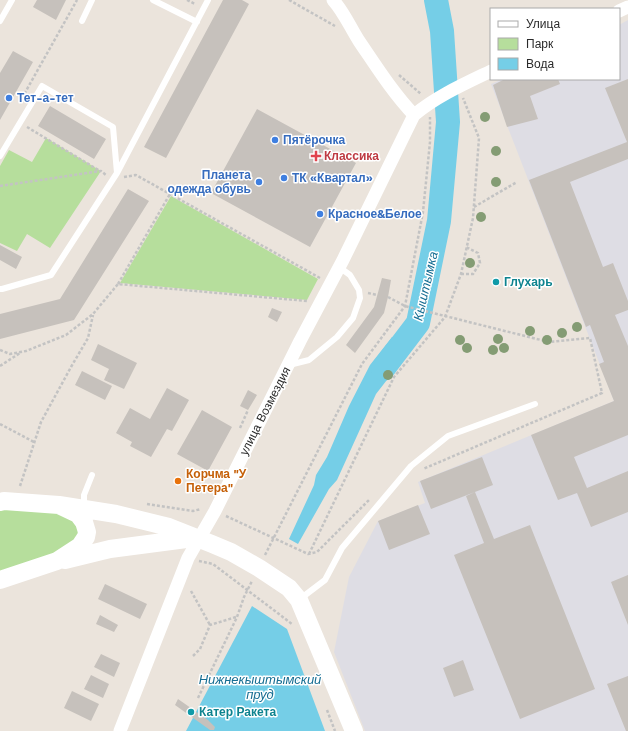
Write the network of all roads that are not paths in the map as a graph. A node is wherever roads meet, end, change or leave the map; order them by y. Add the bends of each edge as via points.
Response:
1 (12, 0) edge
2 (92, 0) edge
3 (153, 0) edge
4 (208, 0) edge
5 (333, 0) edge
6 (0, 21) edge
7 (82, 21) dead end
8 (197, 22) junction
9 (490, 71) edge
10 (414, 115) junction
11 (0, 156) edge
12 (115, 176) junction
13 (340, 266) junction
14 (0, 288) edge
15 (288, 366) junction
16 (535, 404) dead end
17 (92, 475) dead end
18 (1, 501) edge
19 (58, 505) junction
20 (84, 508) junction
21 (197, 538) junction
22 (57, 562) junction
23 (0, 580) edge
24 (299, 600) junction
25 (120, 731) edge
26 (354, 731) edge

1 - 6 lane
2 - 7 lane
3 - 8 lane
4 - 8 lane
5 - 10 street via 397,96
8 - 12 lane
9 - 10 street, улица Возмездия via 430,102
10 - 13 street, улица Возмездия
11 - 12 lane via 42,86 113,127
12 - 14 lane via 51,275
13 - 15 street, улица Возмездия
13 - 15 lane via 350,275 359,290 360,298 353,318 337,337 309,360
15 - 21 street, улица Возмездия via 215,511
16 - 24 lane via 448,436 410,466 342,548 325,580
17 - 20 lane via 84,495
18 - 19 main road
19 - 20 main road
19 - 22 main road via 78,514 87,532 80,546
20 - 21 main road via 169,527
21 - 22 main road via 110,549
21 - 24 main road via 231,552 259,568 289,588
21 - 25 street, улица Возмездия
22 - 23 main road
24 - 26 main road

